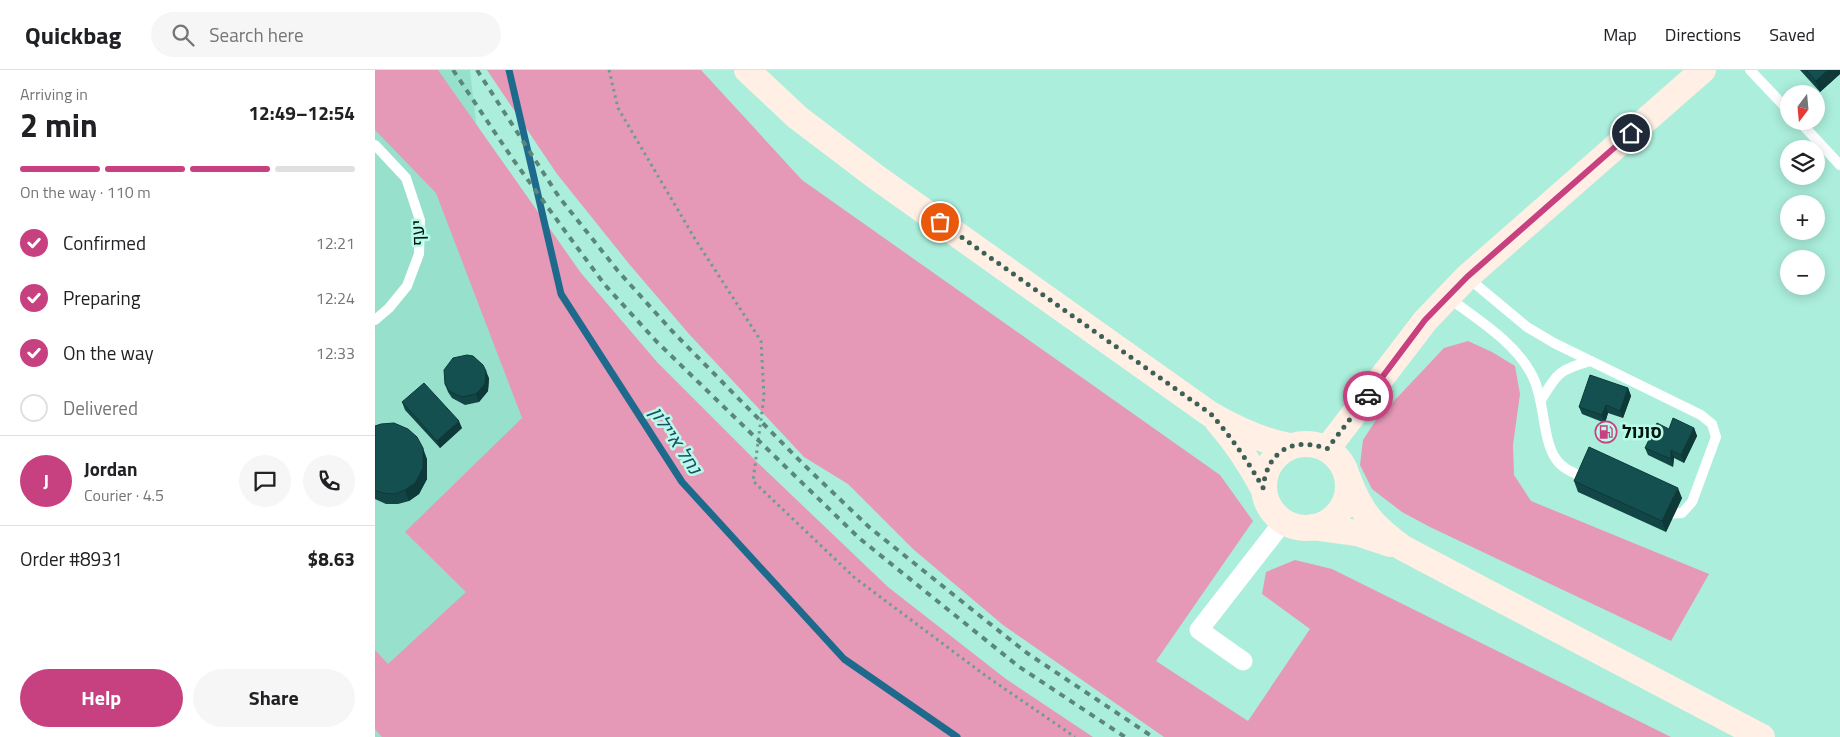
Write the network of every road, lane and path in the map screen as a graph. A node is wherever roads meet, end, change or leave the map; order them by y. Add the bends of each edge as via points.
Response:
1 (609, 70) edge
2 (747, 70) edge
3 (1703, 70) edge
4 (1750, 70) edge
5 (1780, 102) edge
6 (1807, 130) edge
7 (375, 145) edge
8 (1840, 165) edge
9 (1467, 277) junction
10 (1448, 297) junction
11 (375, 320) edge
12 (1591, 362) junction
13 (1541, 400) junction
14 (1211, 414) junction
15 (1290, 446) junction
16 (1327, 449) junction
17 (1348, 478) junction
18 (1595, 482) edge
19 (1263, 488) junction
20 (1649, 506) edge
21 (1283, 522) junction
22 (1313, 527) junction
23 (1403, 548) junction
24 (1243, 661) dead end
25 (1075, 737) edge
26 (1762, 737) edge

1 - 25 path via 618,108 695,239 761,341 764,396 753,481 855,578 986,676
2 - 14 main road via 797,117 876,177
3 - 9 main road
4 - 5 lane
6 - 8 lane
7 - 11 lane, יעף via 406,178 420,220 419,254 407,286
9 - 10 main road
9 - 12 lane via 1527,327
10 - 13 lane via 1497,334 1520,358 1532,376
10 - 16 main road via 1425,320
12 - 13 lane via 1569,367 1555,376
12 - 20 lane via 1701,415 1713,424 1715,437 1692,502 1682,513 1667,514
13 - 18 lane via 1555,459 1567,470
14 - 15 main road via 1259,439
14 - 19 main road via 1250,464
15 - 16 main road via 1315,444
15 - 19 main road via 1271,462
16 - 17 main road via 1337,457
17 - 22 main road via 1345,502 1339,512 1330,521
17 - 23 main road via 1363,512 1379,530
19 - 21 main road via 1273,513
21 - 22 main road
21 - 24 street via 1199,630
22 - 23 main road via 1357,533
23 - 26 main road

